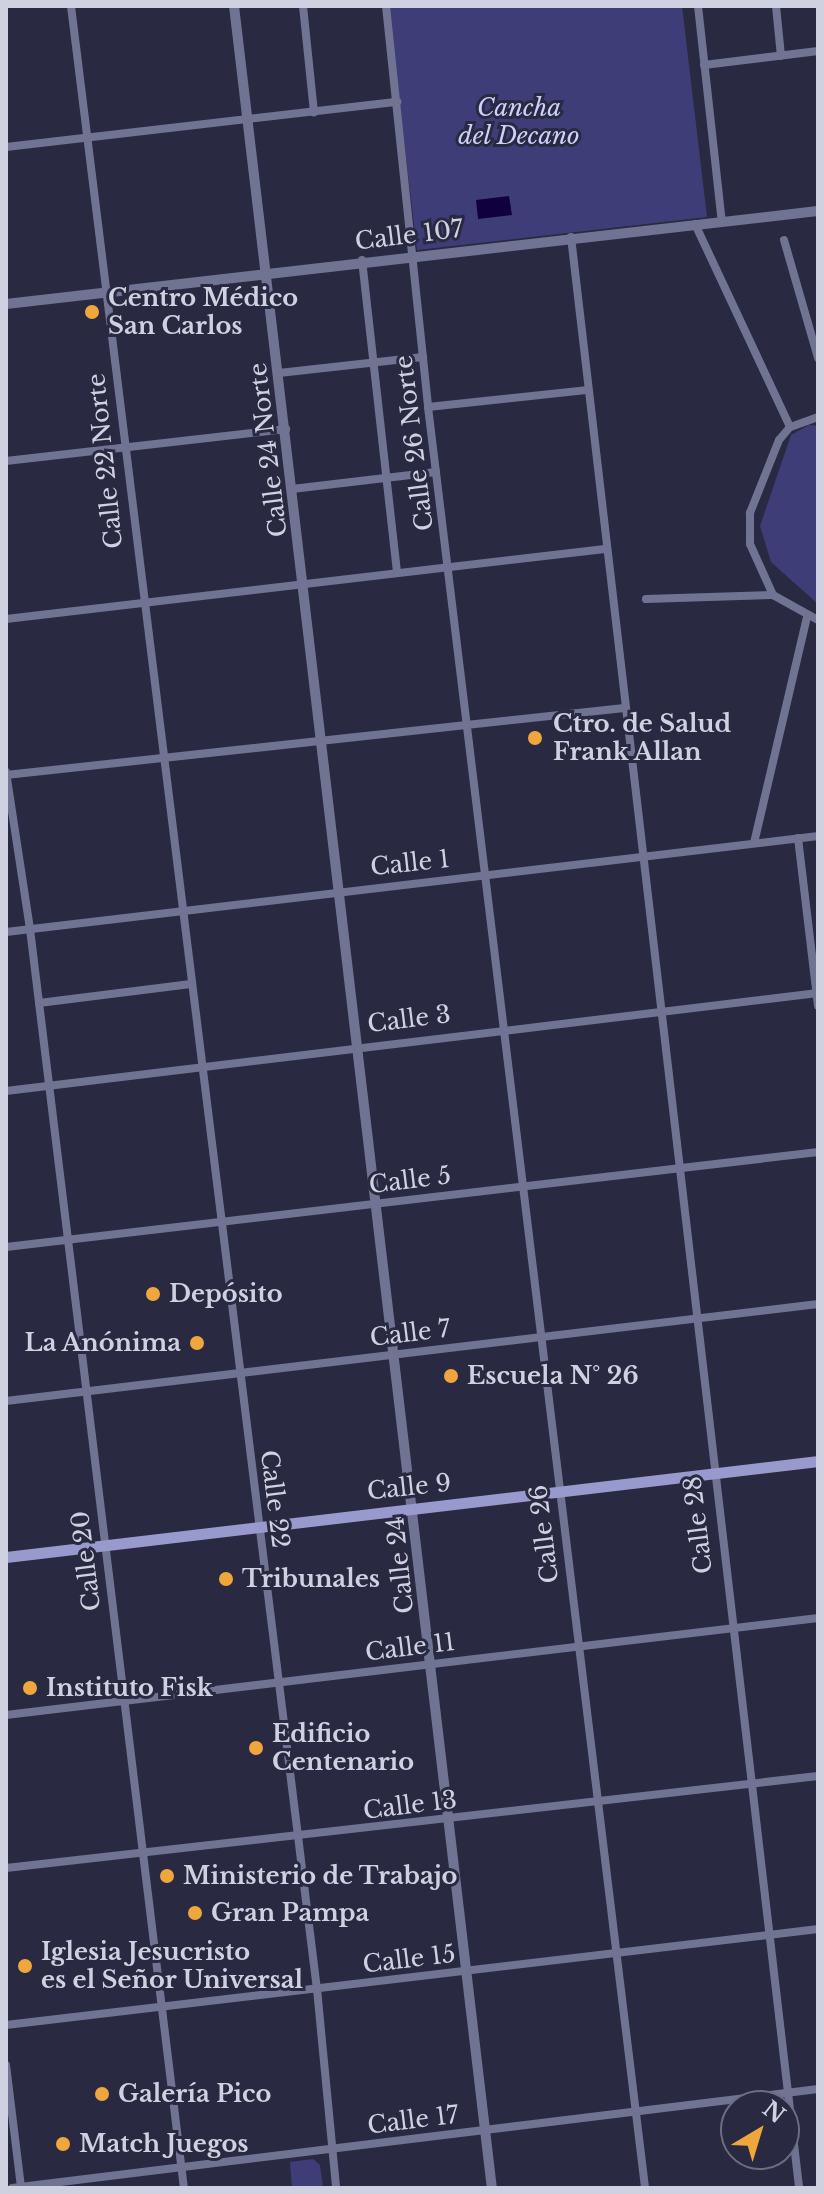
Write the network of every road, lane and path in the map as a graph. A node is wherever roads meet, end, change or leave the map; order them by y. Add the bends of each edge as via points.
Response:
1 (71, 6) edge
2 (234, 6) edge
3 (303, 6) edge
4 (386, 6) edge
5 (698, 6) edge
6 (776, 6) edge
7 (818, 51) edge
8 (781, 56) junction
9 (704, 65) junction
10 (397, 102) junction
11 (314, 112) junction
12 (249, 119) junction
13 (87, 137) junction
14 (6, 147) edge
15 (818, 211) edge
16 (722, 222) junction
17 (695, 224) junction
18 (571, 237) junction
19 (784, 240) dead end
20 (414, 254) junction
21 (362, 260) junction
22 (267, 272) junction
23 (106, 292) junction
24 (6, 304) edge
25 (423, 357) junction
26 (818, 358) edge
27 (374, 363) junction
28 (279, 373) junction
29 (586, 390) junction
30 (428, 407) junction
31 (818, 417) edge
32 (790, 427) junction
33 (286, 429) junction
34 (123, 445) junction
35 (6, 461) edge
36 (436, 472) junction
37 (386, 478) junction
38 (292, 489) junction
39 (605, 549) junction
40 (448, 567) junction
41 (397, 573) junction
42 (304, 585) junction
43 (773, 595) junction
44 (646, 599) dead end
45 (141, 603) junction
46 (807, 617) junction
47 (6, 619) edge
48 (818, 620) edge
49 (624, 708) junction
50 (467, 726) junction
51 (322, 740) junction
52 (161, 760) junction
53 (6, 774) edge
54 (818, 836) edge
55 (798, 838) junction
56 (754, 843) junction
57 (641, 857) junction
58 (485, 875) junction
59 (339, 890) junction
60 (182, 911) junction
61 (30, 929) junction
62 (6, 932) edge
63 (191, 984) junction
64 (817, 993) edge
65 (39, 1003) junction
66 (818, 1006) edge
67 (661, 1012) junction
68 (505, 1028) junction
69 (358, 1046) junction
70 (201, 1066) junction
71 (49, 1086) junction
72 (6, 1091) edge
73 (818, 1152) edge
74 (677, 1168) junction
75 (523, 1187) junction
76 (377, 1204) junction
77 (220, 1221) junction
78 (68, 1241) junction
79 (6, 1247) edge
80 (818, 1304) edge
81 (696, 1319) junction
82 (542, 1337) junction
83 (395, 1354) junction
84 (239, 1373) junction
85 (86, 1391) junction
86 (6, 1401) edge
87 (818, 1461) edge
88 (712, 1474) junction
89 (559, 1492) junction
90 (414, 1508) junction
91 (258, 1527) junction
92 (105, 1546) junction
93 (6, 1557) edge
94 (818, 1618) edge
95 (730, 1629) junction
96 (578, 1647) junction
97 (431, 1665) junction
98 (277, 1683) junction
99 (123, 1701) junction
100 (6, 1715) edge
101 (818, 1776) edge
102 (748, 1784) junction
103 (597, 1802) junction
104 (449, 1820) junction
105 (296, 1838) junction
106 (143, 1852) junction
107 (6, 1868) edge
108 (818, 1929) edge
109 (766, 1935) junction
110 (615, 1954) junction
111 (467, 1972) junction
112 (317, 1989) junction
113 (162, 2007) junction
114 (6, 2025) edge
115 (6, 2065) edge
116 (787, 2090) edge
117 (720, 2102) edge
118 (635, 2114) junction
119 (486, 2131) junction
120 (335, 2149) junction
121 (182, 2169) junction
122 (12, 2188) edge
123 (21, 2188) edge
124 (184, 2188) edge
125 (336, 2188) edge
126 (492, 2188) edge
127 (645, 2188) edge

1 - 13 street, Calle 22 Norte
2 - 12 street, Calle 24 Norte
3 - 11 street
4 - 10 street, Calle 26 Norte
5 - 9 street
6 - 8 street
7 - 8 street
8 - 9 street
9 - 16 street
10 - 11 street
10 - 20 street, Calle 26 Norte
11 - 12 street
12 - 13 street
12 - 22 street, Calle 24 Norte
13 - 14 street
13 - 23 street, Calle 22 Norte
15 - 16 street, Calle 107
16 - 17 street, Calle 107
17 - 18 street, Calle 107
17 - 32 street
18 - 20 street, Calle 107
18 - 29 street, Calle 28
19 - 26 street
20 - 21 street, Calle 107
20 - 25 street, Calle 26 Norte
21 - 22 street, Calle 107
21 - 27 street
22 - 23 street, Calle 107
22 - 28 street, Calle 24 Norte
23 - 24 street, Calle 107
23 - 34 street, Calle 22 Norte
25 - 27 street
25 - 30 street, Calle 26 Norte
27 - 28 street
27 - 37 street
28 - 33 street, Calle 24 Norte
29 - 30 street
29 - 39 street, Calle 28
30 - 36 street, Calle 26 Norte
31 - 32 street
32 - 43 street via 750,513 750,544
33 - 34 street
33 - 38 street, Calle 24 Norte
34 - 35 street
34 - 45 street, Calle 22 Norte
36 - 37 street
36 - 40 street, Calle 26 Norte
37 - 38 street
37 - 41 street
38 - 42 street, Calle 24 Norte
39 - 40 street
39 - 49 street, Calle 28
40 - 41 street
40 - 50 street, Calle 26 Norte
41 - 42 street
42 - 45 street
42 - 51 street, Calle 24 Norte
43 - 44 street
43 - 46 street
45 - 47 street
45 - 52 street, Calle 22 Norte
46 - 48 street
46 - 56 street
49 - 50 street
49 - 57 street, Calle 28
50 - 51 street
50 - 58 street, Calle 26 Norte
51 - 52 street
51 - 59 street, Calle 24 Norte
52 - 53 street
52 - 60 street, Calle 22 Norte
53 - 61 street, Calle 20
54 - 55 street, Calle 1
55 - 56 street, Calle 1
55 - 64 street
56 - 57 street, Calle 1
57 - 58 street, Calle 1
57 - 67 street, Calle 28
58 - 59 street, Calle 1
58 - 68 street, Calle 26
59 - 60 street, Calle 1
59 - 69 street, Calle 24
60 - 61 street, Calle 1
60 - 63 street, Calle 22
61 - 62 street, Calle 1
61 - 65 street, Calle 20
63 - 65 street
63 - 70 street, Calle 22
64 - 66 street
64 - 67 street, Calle 3
65 - 71 street, Calle 20
67 - 68 street, Calle 3
67 - 74 street, Calle 28
68 - 69 street, Calle 3
68 - 75 street, Calle 26
69 - 70 street, Calle 3
69 - 76 street, Calle 24
70 - 71 street, Calle 3
70 - 77 street, Calle 22
71 - 72 street, Calle 3
71 - 78 street, Calle 20
73 - 74 street, Calle 5
74 - 75 street, Calle 5
74 - 81 street, Calle 28
75 - 76 street, Calle 5
75 - 82 street, Calle 26
76 - 77 street, Calle 5
76 - 83 street, Calle 24
77 - 78 street, Calle 5
77 - 84 street, Calle 22
78 - 79 street, Calle 5
78 - 85 street, Calle 20
80 - 81 street, Calle 7
81 - 82 street, Calle 7
81 - 88 street, Calle 28
82 - 83 street, Calle 7
82 - 89 street, Calle 26
83 - 84 street, Calle 7
83 - 90 street, Calle 24
84 - 85 street, Calle 7
84 - 91 street, Calle 22
85 - 86 street, Calle 7
85 - 92 street, Calle 20
87 - 88 main road, Calle 9
88 - 89 main road, Calle 9
88 - 95 street, Calle 28
89 - 90 main road, Calle 9
89 - 96 street, Calle 26
90 - 91 main road, Calle 9
90 - 97 street, Calle 24
91 - 92 main road, Calle 9
91 - 98 street, Calle 22
92 - 93 main road, Calle 9
92 - 99 street, Calle 20
94 - 95 street, Calle 11
95 - 96 street, Calle 11
95 - 102 street, Calle 28
96 - 97 street, Calle 11
96 - 103 street, Calle 26
97 - 98 street, Calle 11
97 - 104 street, Calle 24
98 - 99 street, Calle 11
98 - 105 street, Calle 22
99 - 100 street, Calle 11
99 - 106 street, Calle 20
101 - 102 street, Calle 13
102 - 103 street, Calle 13
102 - 109 street, Calle 28
103 - 104 street, Calle 13
103 - 110 street, Calle 26
104 - 105 street, Calle 13
104 - 111 street, Calle 24
105 - 106 street, Calle 13
105 - 112 street, Calle 22
106 - 107 street, Calle 13
106 - 113 street, Calle 20
108 - 109 street, Calle 15
109 - 110 street, Calle 15
109 - 116 street, Calle 28
110 - 111 street, Calle 15
110 - 118 street, Calle 26
111 - 112 street, Calle 15
111 - 119 street, Calle 24
112 - 113 street, Calle 15
112 - 120 street, Calle 22
113 - 114 street, Calle 15
113 - 121 street, Calle 20
115 - 123 street
117 - 118 street, Calle 17
118 - 119 street, Calle 17
118 - 127 street, Calle 26
119 - 120 street, Calle 17
119 - 126 street, Calle 24
120 - 121 street, Calle 17
120 - 125 street, Calle 22
121 - 123 street, Calle 17
121 - 124 street, Calle 20
122 - 123 street, Calle 17

